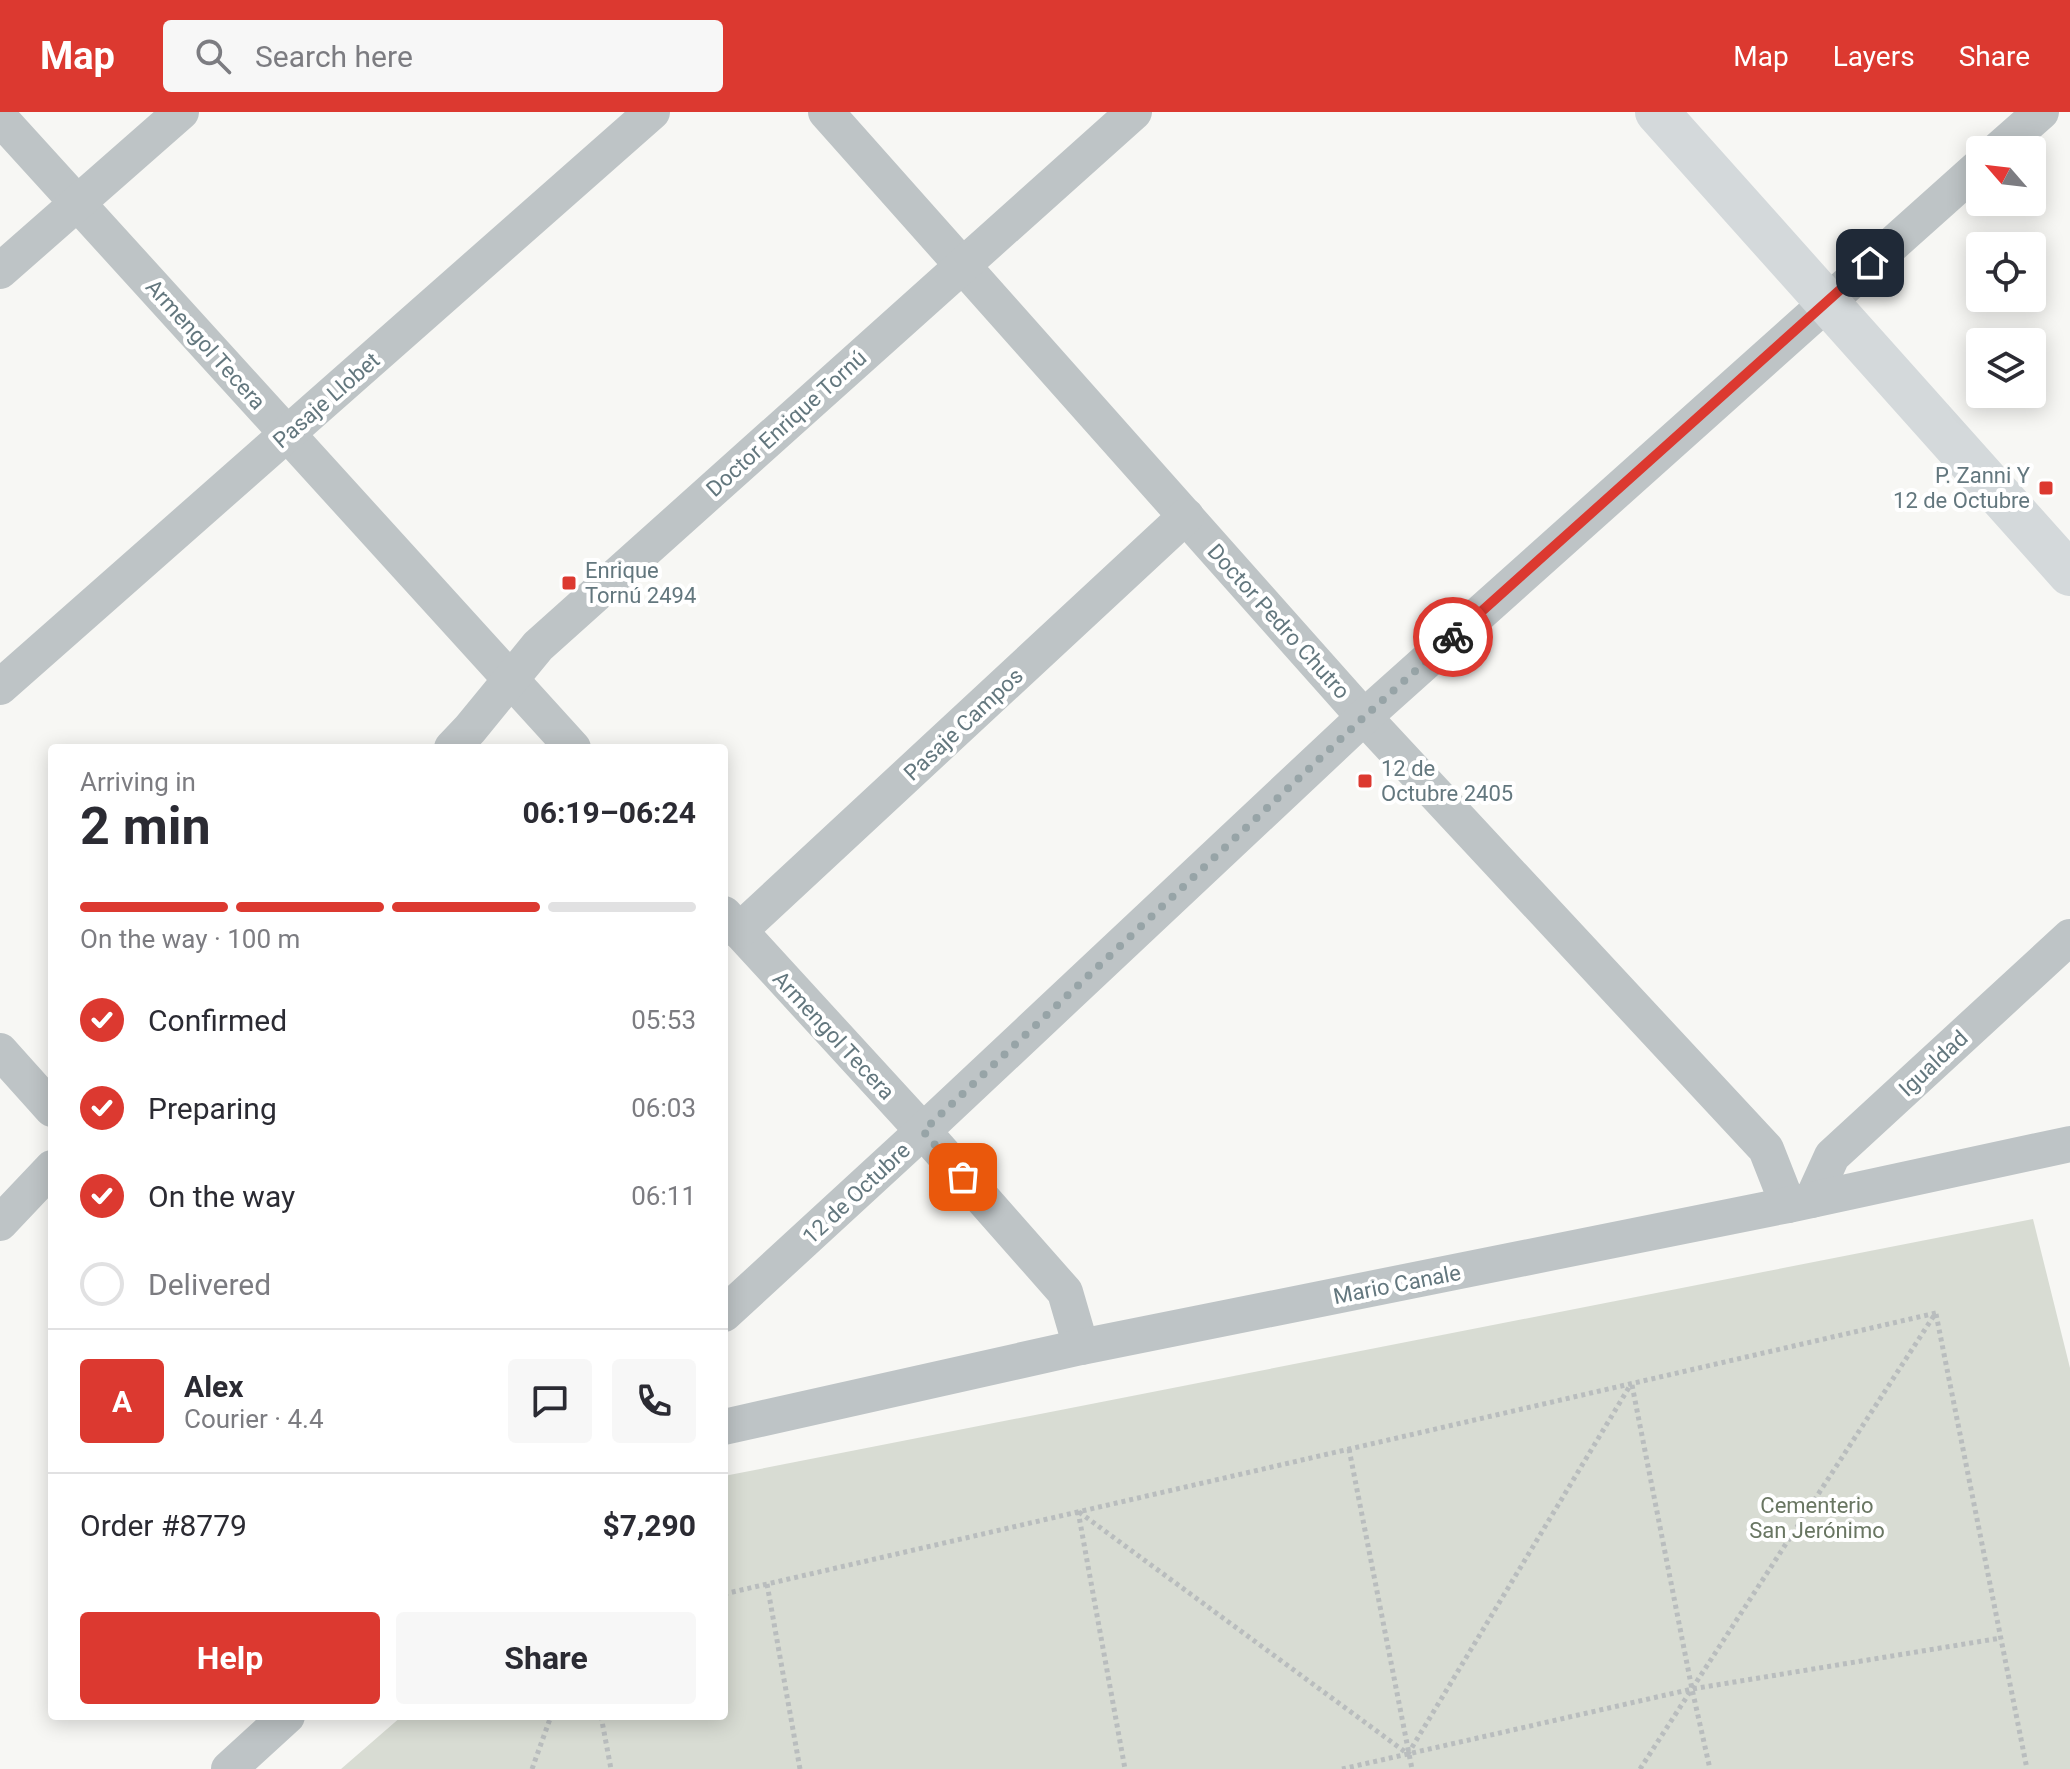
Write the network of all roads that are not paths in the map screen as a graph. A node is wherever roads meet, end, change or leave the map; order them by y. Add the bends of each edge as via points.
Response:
1 (181, 112) edge
2 (652, 112) edge
3 (826, 112) edge
4 (1134, 112) edge
5 (1657, 112) edge
6 (2041, 112) edge
7 (0, 118) edge
8 (2014, 136) edge
9 (1966, 178) edge
10 (77, 203) junction
11 (962, 265) junction
12 (0, 271) edge
13 (1826, 302) junction
14 (288, 434) junction
15 (1186, 516) junction
16 (2070, 574) edge
17 (510, 679) junction
18 (0, 687) edge
19 (1364, 717) junction
20 (456, 744) edge
21 (569, 744) edge
22 (731, 923) edge
23 (2070, 937) edge
24 (0, 1051) edge
25 (48, 1105) edge
26 (923, 1131) junction
27 (2070, 1144) edge
28 (48, 1172) edge
29 (1800, 1202) junction
30 (0, 1223) edge
31 (728, 1310) edge
32 (1081, 1347) junction
33 (728, 1426) edge
34 (283, 1720) edge
35 (229, 1769) edge

1 - 10 street
2 - 14 street, Pasaje Llobet
3 - 11 street, Doctor Pedro Chutro
4 - 11 street, Doctor Enrique Tornú
5 - 13 main road
6 - 8 street
7 - 10 street, Armengol Tecera
9 - 13 street, 12 de Octubre
10 - 12 street
10 - 14 street, Armengol Tecera
11 - 15 street, Doctor Pedro Chutro
11 - 17 street, Doctor Enrique Tornú via 538,646
13 - 16 main road
13 - 19 street, 12 de Octubre
14 - 17 street, Armengol Tecera
14 - 18 street, Pasaje Llobet
15 - 19 street, Doctor Pedro Chutro
15 - 22 street, Pasaje Campos
17 - 20 street, Doctor Enrique Tornú
17 - 21 street, Armengol Tecera
19 - 26 street, 12 de Octubre
19 - 29 street, Doctor Pedro Chutro via 1766,1149
22 - 26 street, Armengol Tecera
23 - 29 street, Igualdad via 1832,1156
24 - 25 street
26 - 31 street, 12 de Octubre
26 - 32 street, Armengol Tecera via 1065,1292
27 - 29 street, Mario Canale
28 - 30 street
29 - 32 street, Mario Canale
32 - 33 street, Mario Canale
34 - 35 street

